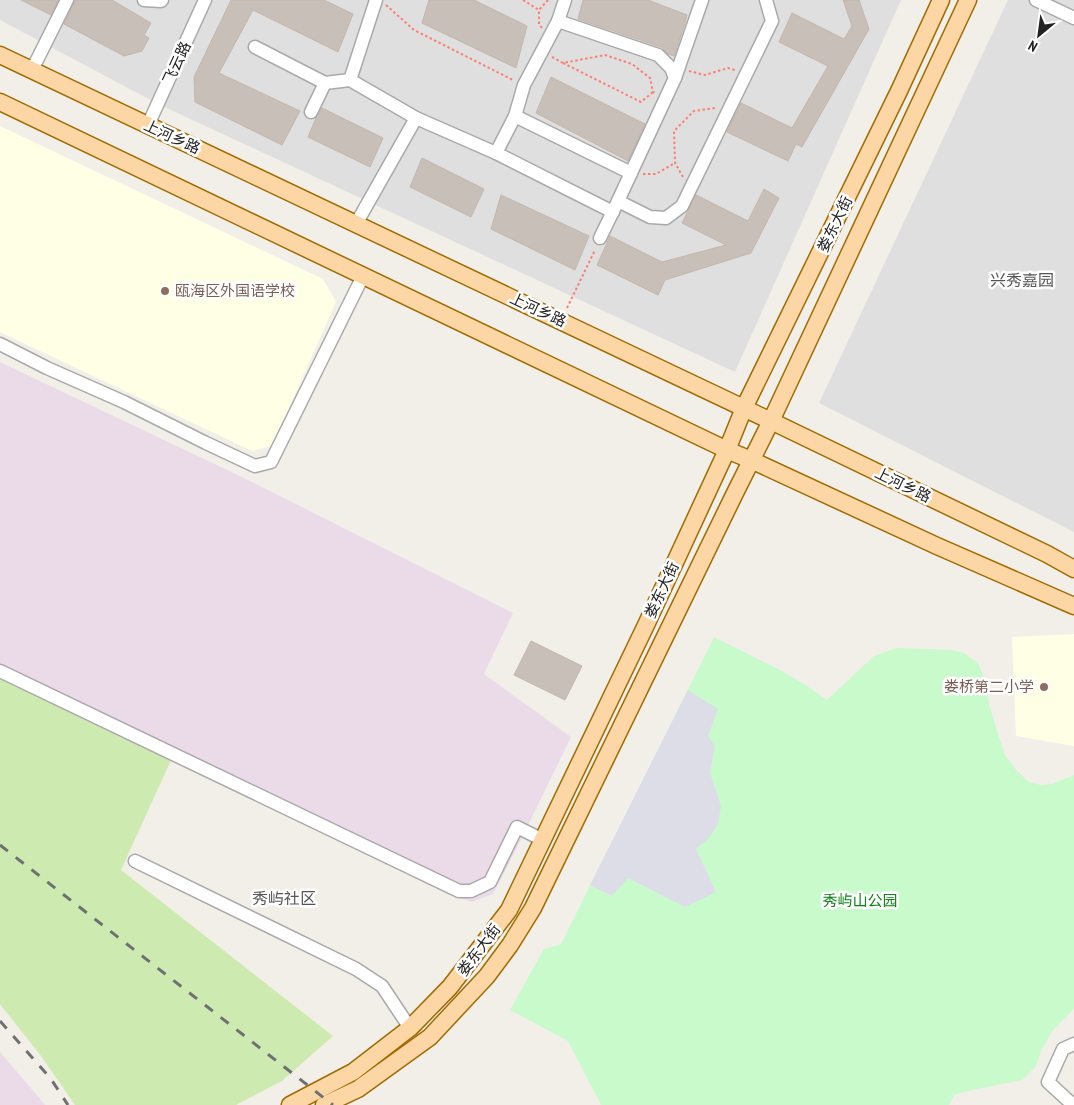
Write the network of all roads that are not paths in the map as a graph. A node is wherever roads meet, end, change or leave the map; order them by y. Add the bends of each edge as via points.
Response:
1 (67, 0) edge
2 (144, 0) edge
3 (162, 0) edge
4 (205, 0) edge
5 (376, 0) edge
6 (565, 0) edge
7 (702, 0) edge
8 (766, 0) edge
9 (940, 0) edge
10 (968, 0) edge
11 (1036, 0) edge
12 (1074, 18) edge
13 (558, 21) junction
14 (255, 47) dead end
15 (0, 55) edge
16 (32, 70) junction
17 (677, 73) junction
18 (350, 80) junction
19 (326, 82) junction
20 (0, 102) edge
21 (311, 112) dead end
22 (515, 116) junction
23 (416, 118) junction
24 (148, 125) junction
25 (496, 153) junction
26 (631, 173) junction
27 (616, 206) junction
28 (356, 224) junction
29 (600, 238) road end
30 (363, 276) junction
31 (0, 344) edge
32 (744, 408) junction
33 (772, 421) junction
34 (727, 450) junction
35 (751, 460) junction
36 (1074, 569) edge
37 (1074, 606) edge
38 (0, 671) edge
39 (543, 840) junction
40 (135, 861) dead end
41 (410, 1028) junction
42 (1074, 1044) edge
43 (290, 1105) edge
44 (324, 1105) edge
45 (1073, 1105) edge

1 - 16 street
2 - 3 street
4 - 24 street, 飞云路
5 - 18 street
6 - 13 street
7 - 17 street
8 - 27 street via 772,21 682,206 666,218 650,217
9 - 32 main road, 娄东大街
10 - 33 main road, 娄东大街
11 - 12 street
13 - 17 street via 658,55
13 - 22 street via 524,85
14 - 19 street
15 - 16 main road, 上河乡路
16 - 24 main road, 上河乡路
17 - 26 street
18 - 19 street
18 - 23 street
19 - 21 street
20 - 30 main road
22 - 25 street
22 - 26 street
23 - 25 street
23 - 28 street
24 - 28 main road, 上河乡路
25 - 27 street
26 - 27 street
27 - 29 street
28 - 32 main road, 上河乡路
30 - 31 street via 271,462 255,466
30 - 34 main road
32 - 33 main road, 上河乡路
32 - 34 main road, 娄东大街
33 - 35 main road, 娄东大街
33 - 36 main road, 上河乡路
34 - 35 main road
34 - 39 main road, 娄东大街
35 - 37 main road
35 - 44 main road, 娄东大街 via 533,908 510,945 487,976 430,1037 358,1089
38 - 39 street via 459,891 471,891 490,882 517,827
39 - 41 main road, 娄东大街 via 509,910 450,987
40 - 41 street via 356,969 382,986
41 - 43 main road, 娄东大街 via 353,1072
42 - 45 street via 1063,1048 1048,1082

